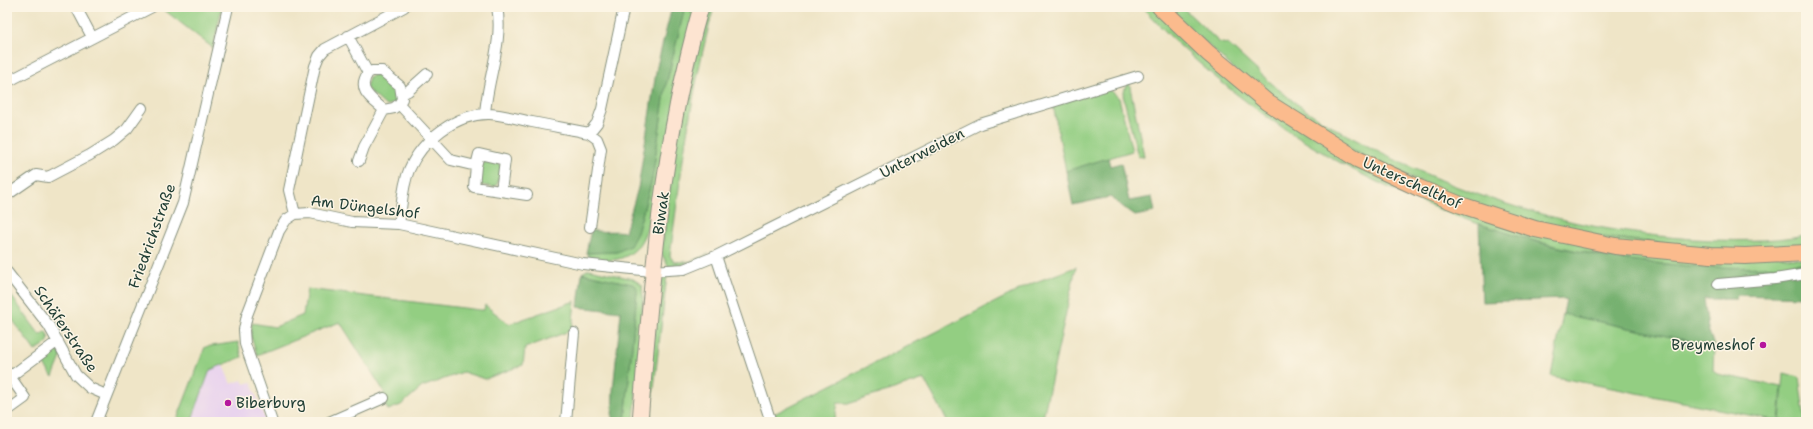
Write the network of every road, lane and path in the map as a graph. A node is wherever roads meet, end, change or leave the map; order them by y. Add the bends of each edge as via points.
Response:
1 (76, 7) edge
2 (152, 7) edge
3 (228, 7) edge
4 (404, 7) edge
5 (497, 7) edge
6 (624, 7) edge
7 (701, 7) edge
8 (1160, 7) edge
9 (348, 36) junction
10 (92, 37) junction
11 (368, 73) junction
12 (427, 74) dead end
13 (1138, 76) dead end
14 (7, 82) edge
15 (402, 94) junction
16 (399, 104) junction
17 (142, 108) dead end
18 (384, 110) junction
19 (485, 114) junction
20 (589, 133) junction
21 (430, 139) junction
22 (359, 161) dead end
23 (476, 166) junction
24 (501, 191) junction
25 (7, 195) edge
26 (527, 195) dead end
27 (295, 214) junction
28 (399, 224) junction
29 (590, 227) dead end
30 (1806, 253) edge
31 (716, 256) junction
32 (652, 271) junction
33 (7, 272) edge
34 (1806, 274) edge
35 (1718, 284) dead end
36 (574, 334) dead end
37 (58, 341) junction
38 (9, 374) edge
39 (106, 395) junction
40 (384, 398) dead end
41 (7, 411) edge
42 (96, 422) edge
43 (272, 422) edge
44 (329, 422) edge
45 (566, 422) edge
46 (640, 422) edge
47 (771, 422) edge

1 - 10 street
2 - 10 street
3 - 39 street, Friedrichstraße via 183,203
4 - 9 street
5 - 19 street via 500,24
6 - 20 street via 602,109 597,123
7 - 32 street, Biwak via 680,94
8 - 30 main road, Unterschelthof via 1208,53 1268,103 1357,158 1419,188 1488,215 1568,237 1665,252 1745,256
9 - 11 street
9 - 27 street via 325,49 315,66 289,190
10 - 14 street
11 - 15 street via 376,70 388,74 400,86
11 - 18 street via 364,78 365,92
12 - 15 street
13 - 31 street, Unterweiden via 980,124
15 - 16 street
16 - 18 street
16 - 21 street
17 - 25 street via 127,129 114,140 48,177 36,175
18 - 22 street
19 - 20 street via 502,115
19 - 21 street via 463,119
20 - 29 street via 597,139 601,149
21 - 23 street via 451,160
21 - 28 street via 415,157 409,170
23 - 24 street via 474,187
23 - 24 street via 479,154 505,160
24 - 26 street
27 - 28 street, Am Düngelshof via 310,213 352,222
27 - 43 street, Am Düngelshof via 286,220 279,231 247,315 244,330 245,344
28 - 32 street, Am Düngelshof via 582,264
31 - 32 street, Unterweiden via 684,269
31 - 47 street
32 - 46 street, Biwak
33 - 37 street, Schäferstraße
34 - 35 street
36 - 45 street
37 - 38 street
37 - 39 street, Schäferstraße via 76,375 90,388
38 - 41 street via 25,398
39 - 42 street, Friedrichstraße
40 - 44 street

